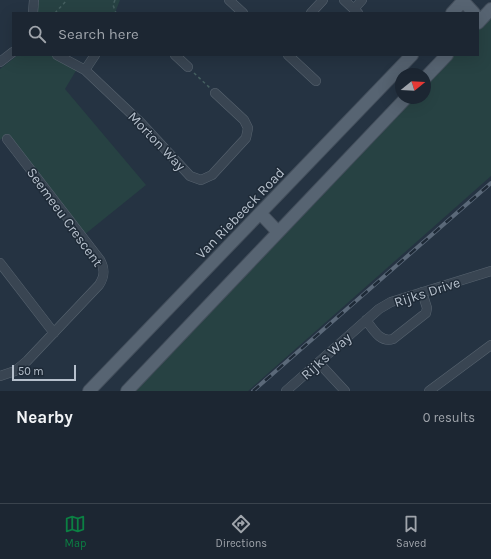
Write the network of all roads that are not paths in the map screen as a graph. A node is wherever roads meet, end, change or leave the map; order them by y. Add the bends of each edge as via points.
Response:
1 (34, 0) edge
2 (229, 0) edge
3 (323, 0) edge
4 (344, 0) edge
5 (362, 0) edge
6 (464, 1) edge
7 (491, 9) edge
8 (356, 11) edge
9 (33, 12) edge
10 (242, 12) edge
11 (312, 12) edge
12 (453, 12) edge
13 (473, 12) edge
14 (479, 17) edge
15 (12, 53) edge
16 (59, 56) edge
17 (94, 56) edge
18 (176, 56) edge
19 (289, 56) edge
20 (411, 56) edge
21 (446, 56) edge
22 (0, 62) edge
23 (188, 67) road end
24 (85, 70) junction
25 (431, 72) edge
26 (316, 81) dead end
27 (215, 93) road end
28 (400, 104) edge
29 (7, 139) dead end
30 (260, 213) junction
31 (278, 232) junction
32 (0, 263) edge
33 (491, 271) edge
34 (422, 292) junction
35 (366, 320) junction
36 (54, 333) junction
37 (491, 345) edge
38 (319, 363) junction
39 (0, 376) edge
40 (89, 391) edge
41 (127, 391) edge
42 (286, 391) edge
43 (345, 391) edge
44 (429, 391) edge

1 - 9 street
2 - 10 street
3 - 11 street
4 - 8 street
5 - 8 street
6 - 12 main road
6 - 13 main road
7 - 14 main road
15 - 22 street
16 - 24 street, Morton Way
17 - 24 street
18 - 23 street
19 - 26 street
20 - 30 main road, Van Riebeeck Road
21 - 25 main road
24 - 27 street, Morton Way via 141,123 190,176 201,180 212,175 246,138 248,128 244,120
28 - 31 main road
29 - 36 street, Seemeeu Crescent via 100,260 104,269 100,285
30 - 31 main road
30 - 40 main road, Van Riebeeck Road
31 - 41 main road
32 - 36 street
33 - 34 street, Rijks Drive
34 - 35 street, Rijks Drive via 391,302
34 - 35 street via 426,313 393,339 381,338
35 - 38 street, Rijks Way
36 - 39 street, Seemeeu Crescent via 24,365
37 - 44 street
38 - 42 street, Rijks Way
38 - 43 street

